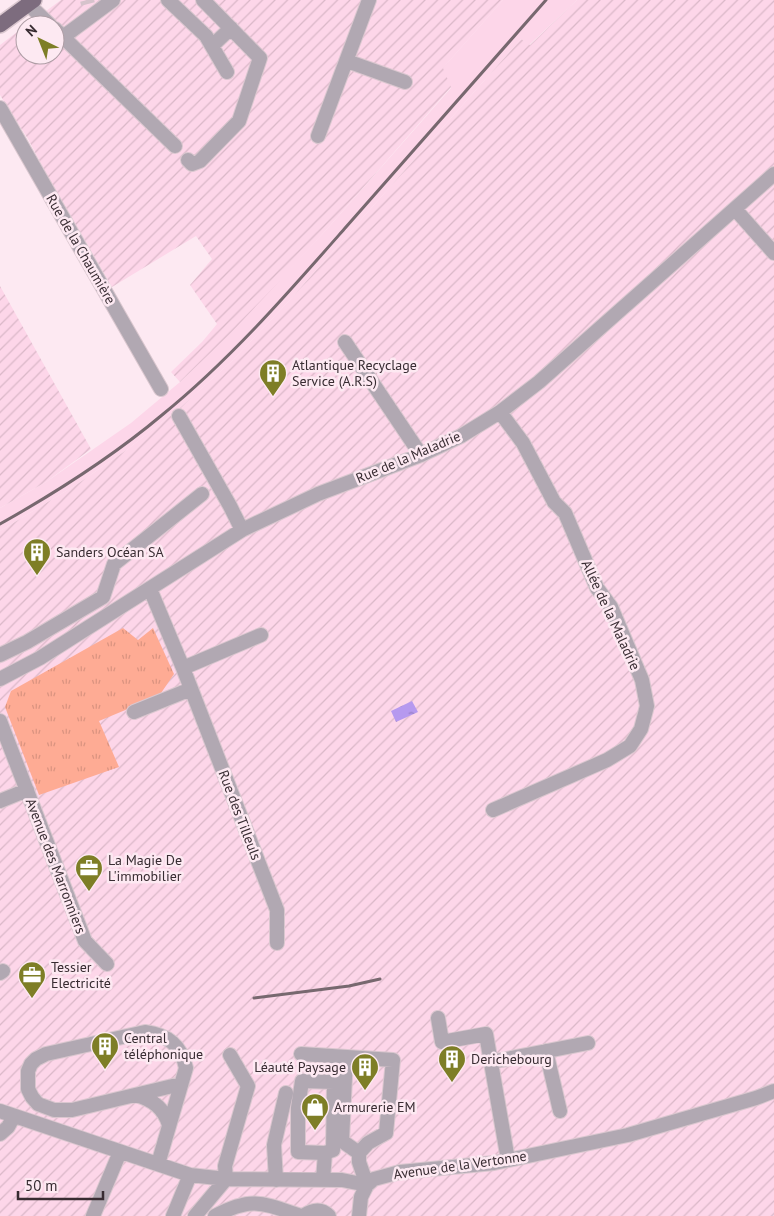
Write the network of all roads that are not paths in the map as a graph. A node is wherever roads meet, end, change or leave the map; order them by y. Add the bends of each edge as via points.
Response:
1 (113, 0) edge
2 (168, 0) edge
3 (203, 0) edge
4 (370, 0) edge
5 (31, 2) edge
6 (42, 15) edge
7 (0, 25) edge
8 (230, 28) junction
9 (65, 29) edge
10 (65, 40) edge
11 (212, 46) junction
12 (347, 61) junction
13 (227, 72) dead end
14 (405, 82) dead end
15 (0, 108) edge
16 (318, 136) dead end
17 (175, 146) dead end
18 (188, 160) dead end
19 (774, 174) edge
20 (736, 209) junction
21 (774, 253) edge
22 (345, 342) dead end
23 (161, 389) dead end
24 (500, 412) junction
25 (179, 416) dead end
26 (421, 455) junction
27 (202, 494) dead end
28 (242, 530) junction
29 (150, 589) junction
30 (100, 598) junction
31 (108, 615) junction
32 (261, 635) dead end
33 (0, 656) edge
34 (183, 668) junction
35 (0, 679) edge
36 (191, 689) junction
37 (134, 712) dead end
38 (0, 721) edge
39 (27, 790) junction
40 (0, 801) edge
41 (493, 810) dead end
42 (277, 943) dead end
43 (107, 964) dead end
44 (438, 1018) dead end
45 (588, 1043) dead end
46 (546, 1051) junction
47 (301, 1054) dead end
48 (230, 1055) dead end
49 (346, 1057) junction
50 (491, 1062) junction
51 (181, 1084) junction
52 (774, 1091) edge
53 (286, 1092) dead end
54 (134, 1094) junction
55 (0, 1111) edge
56 (560, 1112) dead end
57 (14, 1116) junction
58 (169, 1126) junction
59 (0, 1134) edge
60 (120, 1152) junction
61 (325, 1153) junction
62 (359, 1153) junction
63 (508, 1160) junction
64 (158, 1164) junction
65 (190, 1175) junction
66 (226, 1179) junction
67 (276, 1180) junction
68 (323, 1180) junction
69 (367, 1185) junction
70 (93, 1216) edge
71 (173, 1216) edge
72 (195, 1216) edge
73 (215, 1216) edge
74 (302, 1216) edge
75 (330, 1216) edge
76 (360, 1216) edge

1 - 9 street via 89,10
2 - 11 street via 206,36
3 - 8 street
4 - 12 street
5 - 6 street
5 - 7 main road
8 - 11 street
8 - 18 street via 260,58 239,121 200,161 192,164
10 - 17 street
11 - 13 street
12 - 14 street
12 - 16 street
15 - 23 street, Rue de la Chaumière
19 - 20 street, Rue de la Maladrie
20 - 21 street
20 - 24 street, Rue de la Maladrie via 539,382
22 - 26 street
24 - 26 street, Rue de la Maladrie
24 - 41 street, Allée de la Maladrie via 564,514 597,588 611,607 642,680 647,706 641,729 630,746 607,760
25 - 28 street
26 - 28 street, Rue de la Maladrie via 318,494
27 - 30 street via 114,564
28 - 29 street, Rue de la Maladrie
29 - 31 street, Rue de la Maladrie
29 - 34 street, Rue des Tilleuls
30 - 31 street
30 - 33 street
31 - 35 street, Rue de la Maladrie
32 - 34 street
34 - 36 street, Rue des Tilleuls
36 - 37 street
36 - 42 street, Rue des Tilleuls via 277,910
38 - 39 street, Avenue des Marronniers
39 - 40 street, Avenue des Marronniers
39 - 43 street, Avenue des Marronniers via 85,941
44 - 50 street via 442,1042 486,1034
45 - 46 street
46 - 50 street
46 - 56 street
47 - 49 street
48 - 66 street via 248,1086 225,1166
49 - 62 street via 342,1141
49 - 62 street via 393,1060 386,1133 368,1143
50 - 63 street
51 - 54 street
51 - 54 street via 186,1068 183,1055 172,1042 158,1034 145,1032 46,1054 36,1059 28,1071 28,1089 32,1097 38,1104 54,1110 72,1110
51 - 58 street
52 - 63 street, Avenue de la Vertonne via 628,1135
53 - 67 street via 274,1145
54 - 58 street via 153,1101 167,1117
55 - 57 street
57 - 59 street
57 - 60 street
58 - 64 street
60 - 64 street
60 - 70 street
61 - 61 street via 298,1152 302,1081 334,1082 333,1150
61 - 68 street
62 - 69 street
63 - 69 street, Avenue de la Vertonne via 400,1172 374,1179
64 - 65 street
65 - 66 street
65 - 71 street
66 - 67 street
66 - 72 street
67 - 68 street
68 - 69 street
69 - 76 street via 361,1197
73 - 74 street via 236,1206 256,1202
74 - 75 street via 318,1211

